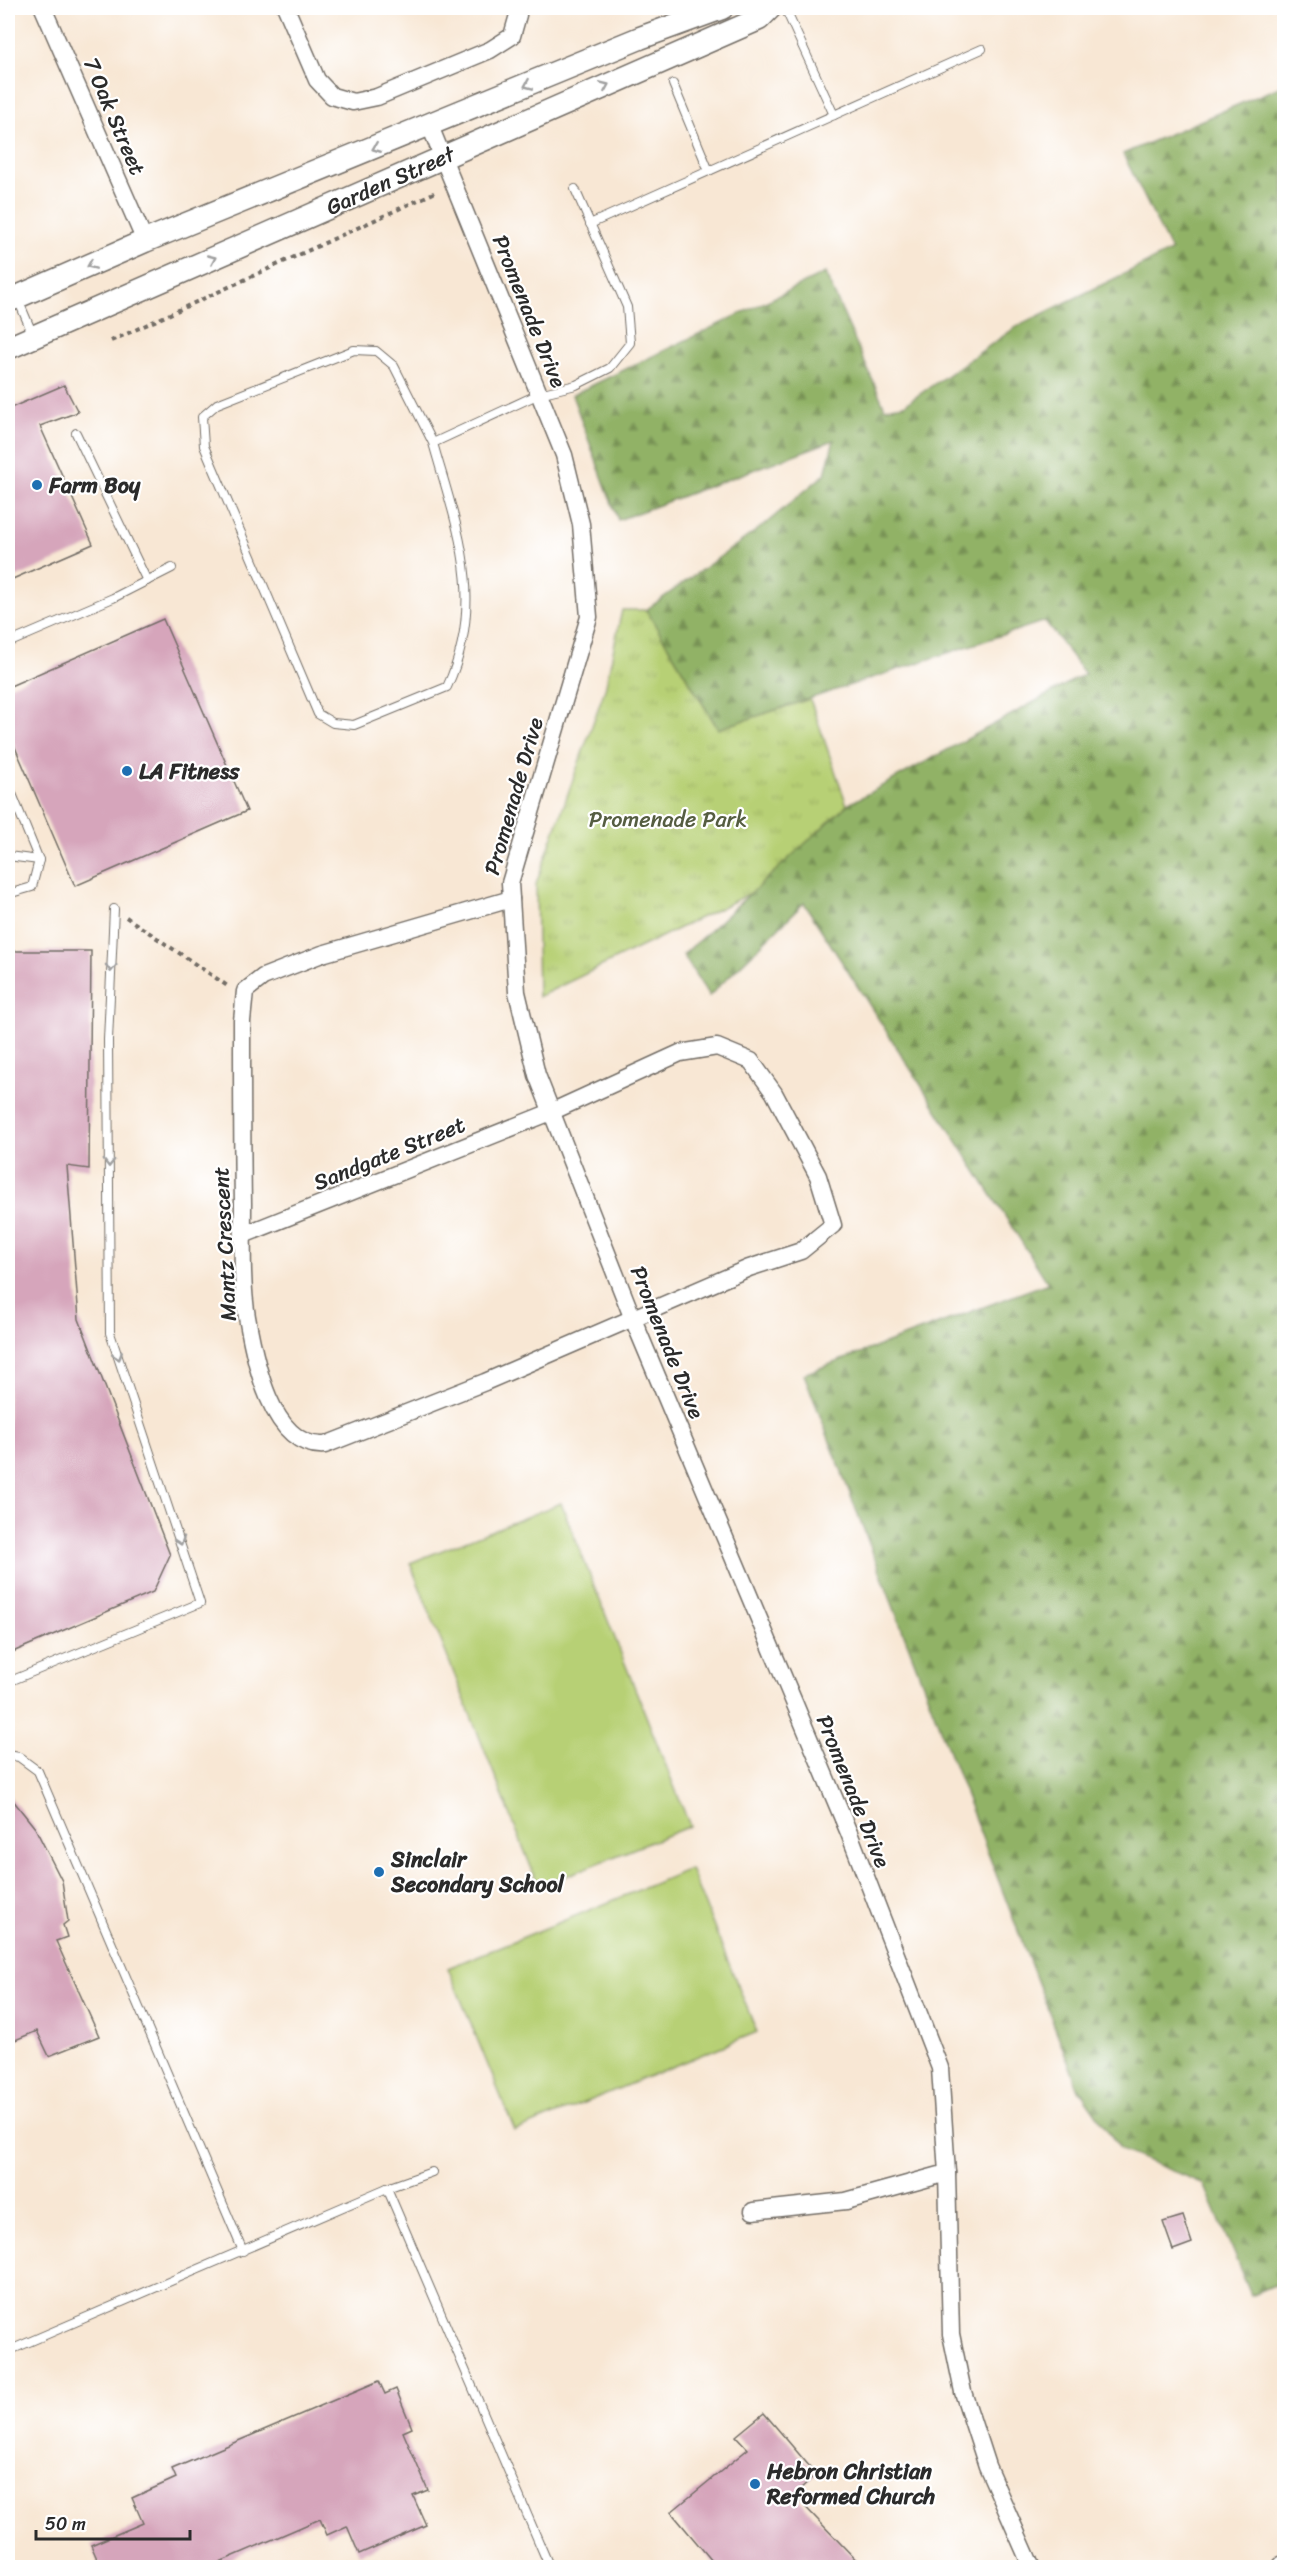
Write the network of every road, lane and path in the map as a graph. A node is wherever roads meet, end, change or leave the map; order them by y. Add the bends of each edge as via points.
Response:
1 (44, 8) edge
2 (286, 8) edge
3 (517, 8) edge
4 (722, 8) edge
5 (770, 8) edge
6 (785, 8) edge
7 (982, 49) dead end
8 (673, 84) dead end
9 (834, 115) junction
10 (430, 126) junction
11 (444, 156) junction
12 (709, 171) junction
13 (455, 183) junction
14 (575, 189) dead end
15 (590, 224) junction
16 (145, 242) junction
17 (12, 299) edge
18 (34, 336) junction
19 (111, 341) dead end
20 (8, 348) edge
21 (539, 394) junction
22 (76, 433) dead end
23 (433, 443) junction
24 (172, 568) dead end
25 (147, 581) junction
26 (8, 643) edge
27 (8, 784) edge
28 (8, 856) edge
29 (39, 860) junction
30 (8, 894) edge
31 (511, 899) junction
32 (114, 909) joint
33 (245, 997) junction
34 (552, 1112) junction
35 (243, 1235) junction
36 (633, 1318) junction
37 (8, 1682) edge
38 (8, 1755) edge
39 (432, 2172) dead end
40 (947, 2173) junction
41 (387, 2188) junction
42 (753, 2211) dead end
43 (243, 2251) junction
44 (8, 2350) edge
45 (550, 2568) edge
46 (1032, 2568) edge

1 - 16 street, 7 Oak Street
2 - 3 street via 317,80 332,96 353,102 377,97 490,50 512,36
4 -> 10 street, Garden Street
11 -> 5 street, Garden Street via 759,19
6 - 9 lane
7 - 9 lane
8 - 12 lane
9 - 12 lane
10 - 11 street, Promenade Drive
10 -> 16 street, Garden Street
11 - 13 street, Promenade Drive
18 -> 11 street, Garden Street
12 - 15 lane
13 - 19 path
13 - 21 street, Promenade Drive
14 - 15 lane
15 - 21 lane via 627,307 630,343 610,368 576,385
16 -> 17 street, Garden Street
17 - 18 lane
18 - 20 street, Garden Street
21 - 23 lane
21 - 31 street, Promenade Drive via 564,455 581,524 589,617 510,883
22 - 25 lane
23 - 23 lane via 394,366 376,351 354,350 218,404 202,417 204,446 313,703 318,714 333,723 354,725 447,687 458,664 467,617 467,570
24 - 25 lane
25 - 26 lane
27 - 29 lane
28 - 29 lane
29 - 30 lane via 32,888
31 - 33 street via 322,954 263,976 246,991
31 - 34 street, Promenade Drive via 517,992 537,1075
32 - 33 path
32 -> 37 lane via 108,1040 110,1333 200,1603
33 - 35 street, Mantz Crescent
34 - 35 street, Sandgate Street
34 - 36 street, Promenade Drive
34 - 36 street, Sandgate Street via 680,1053 717,1047 751,1061 774,1093 818,1176 833,1225 801,1251 749,1268
35 - 36 street, Mantz Crescent via 247,1316 266,1396 284,1427 313,1446 325,1445 485,1382
36 - 40 street, Promenade Drive via 849,1833 940,2068
38 - 43 lane via 19,1757 38,1771
39 - 41 lane
40 - 42 street via 846,2201
40 - 46 street, Promenade Drive via 951,2334 963,2392 987,2466
41 - 43 lane
41 - 45 lane
43 - 44 lane

